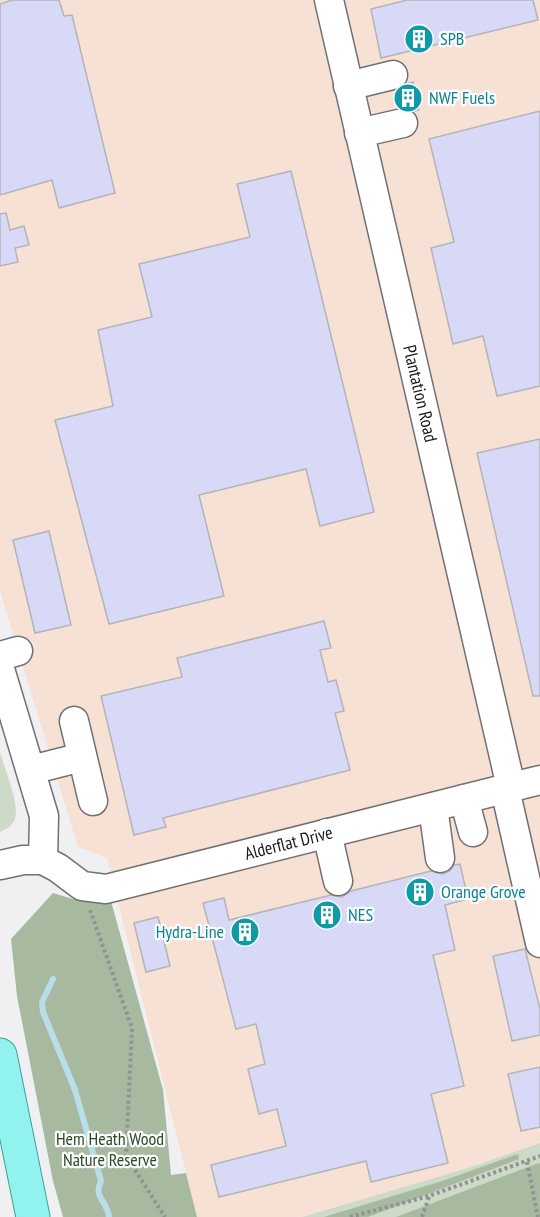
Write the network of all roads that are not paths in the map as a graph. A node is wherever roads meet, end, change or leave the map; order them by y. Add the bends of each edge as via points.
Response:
1 (329, 0) edge
2 (393, 75) dead end
3 (348, 86) junction
4 (404, 123) dead end
5 (359, 133) junction
6 (6, 659) edge
7 (74, 721) dead end
8 (82, 757) junction
9 (31, 770) junction
10 (540, 780) edge
11 (508, 788) junction
12 (464, 799) junction
13 (93, 801) dead end
14 (433, 807) junction
15 (473, 832) dead end
16 (327, 833) junction
17 (440, 858) dead end
18 (43, 860) junction
19 (0, 865) edge
20 (338, 881) dead end
21 (540, 943) edge
22 (0, 1055) edge
23 (33, 1217) edge

1 - 3 street, Plantation Road
2 - 3 street
3 - 5 street, Plantation Road
4 - 5 street
5 - 11 street, Plantation Road
6 - 9 street via 20,698
7 - 8 street
8 - 9 street
8 - 13 street
9 - 18 street via 44,816
10 - 11 street, Alderflat Drive
11 - 12 street, Alderflat Drive
11 - 21 street, Plantation Road
12 - 14 street, Alderflat Drive
12 - 15 street
14 - 16 street, Alderflat Drive
14 - 17 street
16 - 18 street, Alderflat Drive via 163,886 82,886
16 - 20 street
18 - 19 street
22 - 23 main road

